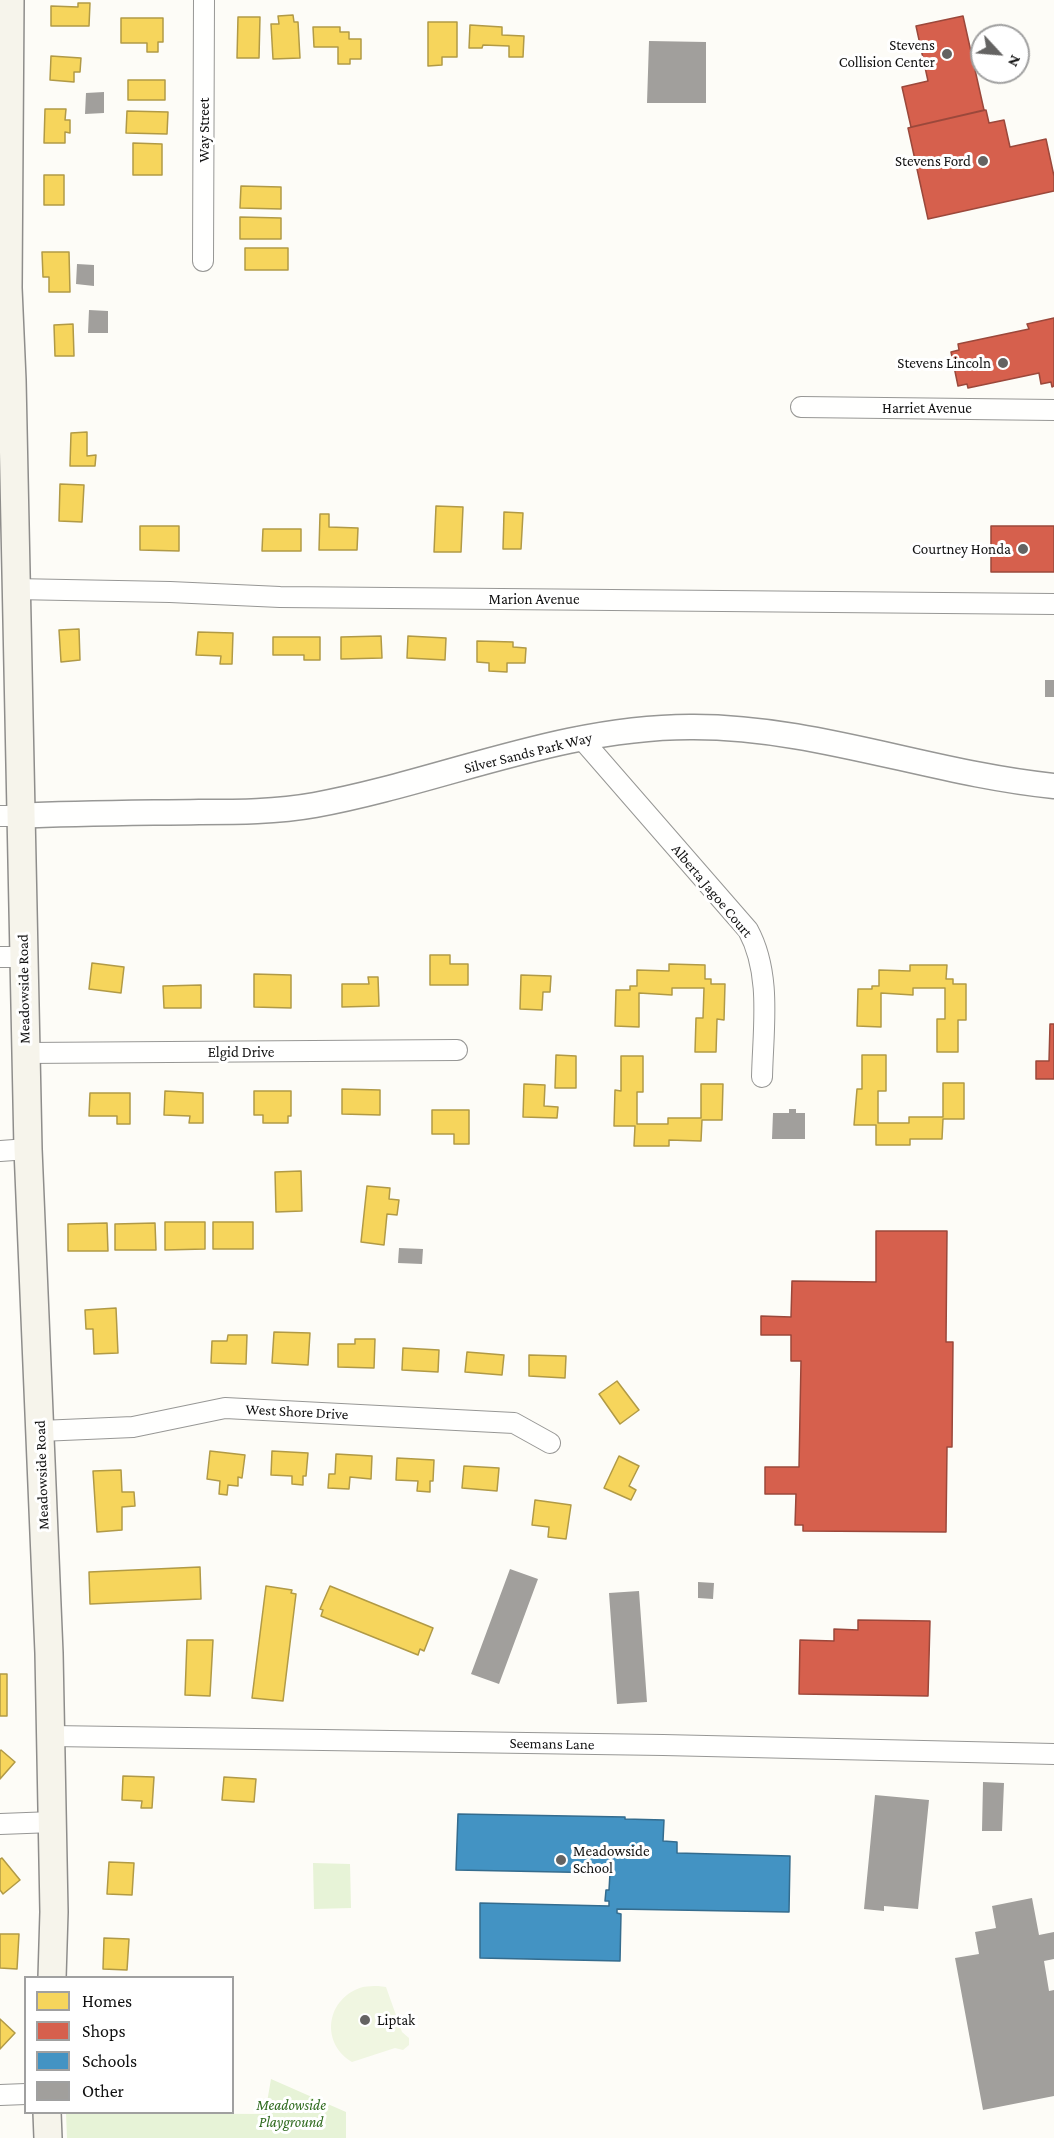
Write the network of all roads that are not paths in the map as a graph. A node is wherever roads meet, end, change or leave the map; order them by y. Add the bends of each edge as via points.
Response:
1 (10, 0) edge
2 (204, 0) edge
3 (4, 30) edge
4 (203, 261) dead end
5 (4, 289) edge
6 (801, 407) dead end
7 (1054, 410) edge
8 (14, 589) junction
9 (1054, 604) edge
10 (580, 737) junction
11 (1054, 786) edge
12 (10, 816) edge
13 (12, 957) edge
14 (457, 1050) dead end
15 (26, 1053) junction
16 (762, 1077) dead end
17 (28, 1149) junction
18 (0, 1151) edge
19 (40, 1431) junction
20 (550, 1443) dead end
21 (51, 1736) junction
22 (1054, 1754) edge
23 (53, 1822) junction
24 (0, 1824) edge
25 (52, 1976) edge
26 (24, 2094) edge
27 (0, 2095) edge
28 (47, 2114) edge
29 (48, 2138) edge

1 - 3 main road, Meadowside Road
2 - 4 street, Way Street
3 - 5 main road, Meadowside Road
5 - 8 main road, Meadowside Road via 12,380
6 - 7 street, Harriet Avenue
8 - 9 street, Marion Avenue via 280,597
8 - 12 main road, Meadowside Road
10 - 11 street, Silver Sands Park Way via 644,729 750,729 796,735 1006,781
10 - 12 street, Silver Sands Park Way via 358,797 276,811
10 - 16 street, Alberta Jagoe Court via 754,940 764,981
12 - 13 main road, Meadowside Road
13 - 15 main road, Meadowside Road
14 - 15 street, Elgid Drive
15 - 17 main road, Meadowside Road
17 - 18 street
17 - 19 main road, Meadowside Road
19 - 20 street, West Shore Drive via 133,1427 225,1408 514,1423
19 - 21 main road, Meadowside Road
21 - 22 street, Seemans Lane
21 - 23 main road, Meadowside Road
23 - 24 street
23 - 25 main road, Meadowside Road
26 - 27 street
28 - 29 main road

